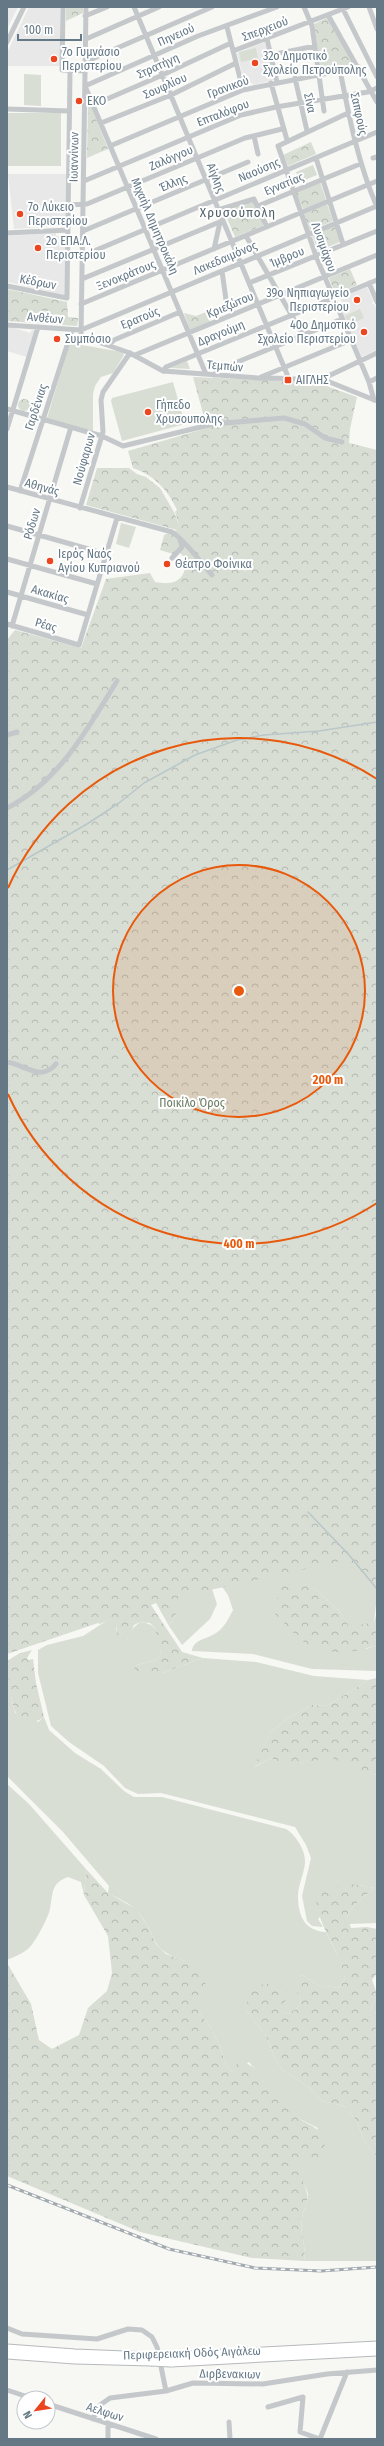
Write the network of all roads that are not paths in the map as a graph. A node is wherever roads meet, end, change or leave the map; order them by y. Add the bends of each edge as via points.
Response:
1 (24, 7) edge
2 (63, 7) edge
3 (86, 7) edge
4 (107, 7) edge
5 (134, 7) edge
6 (159, 7) edge
7 (212, 7) edge
8 (277, 7) edge
9 (304, 7) edge
10 (369, 7) edge
11 (346, 8) edge
12 (328, 15) junction
13 (85, 16) junction
14 (138, 16) junction
15 (310, 22) junction
16 (227, 27) junction
17 (377, 29) edge
18 (146, 36) junction
19 (267, 38) junction
20 (86, 39) junction
21 (7, 42) edge
22 (231, 43) junction
23 (315, 46) junction
24 (233, 51) junction
25 (271, 55) junction
26 (154, 56) junction
27 (85, 62) junction
28 (236, 63) junction
29 (359, 67) junction
30 (70, 70) junction
31 (340, 70) junction
32 (85, 71) junction
33 (318, 73) junction
34 (162, 75) junction
35 (377, 77) edge
36 (296, 78) junction
37 (274, 83) junction
38 (85, 86) junction
39 (375, 89) edge
40 (243, 90) junction
41 (171, 95) junction
42 (345, 95) junction
43 (321, 98) junction
44 (377, 102) edge
45 (300, 103) junction
46 (93, 105) junction
47 (276, 107) junction
48 (7, 109) edge
49 (70, 111) junction
50 (324, 111) dead end
51 (348, 113) junction
52 (180, 117) junction
53 (101, 123) junction
54 (282, 129) junction
55 (307, 131) junction
56 (377, 132) edge
57 (254, 136) junction
58 (188, 138) junction
59 (286, 140) junction
60 (354, 142) junction
61 (110, 146) junction
62 (258, 154) dead end
63 (197, 158) junction
64 (316, 158) junction
65 (248, 162) dead end
66 (360, 164) junction
67 (119, 167) junction
68 (286, 170) junction
69 (205, 180) junction
70 (322, 180) junction
71 (84, 181) junction
72 (377, 181) edge
73 (368, 185) junction
74 (128, 187) junction
75 (293, 191) junction
76 (214, 200) junction
77 (329, 202) junction
78 (83, 204) junction
79 (68, 206) junction
80 (258, 206) junction
81 (377, 206) edge
82 (136, 208) junction
83 (218, 210) junction
84 (301, 213) junction
85 (221, 221) junction
86 (336, 223) junction
87 (267, 227) junction
88 (145, 229) junction
89 (68, 230) junction
90 (83, 231) junction
91 (377, 231) edge
92 (7, 233) edge
93 (309, 234) junction
94 (246, 236) junction
95 (231, 242) junction
96 (343, 244) junction
97 (214, 249) junction
98 (154, 250) junction
99 (377, 255) edge
100 (82, 256) junction
101 (258, 256) junction
102 (316, 256) junction
103 (240, 263) junction
104 (162, 270) junction
105 (222, 271) junction
106 (268, 275) junction
107 (325, 277) junction
108 (82, 279) junction
109 (377, 280) edge
110 (249, 283) junction
111 (369, 283) junction
112 (7, 286) edge
113 (171, 291) junction
114 (280, 295) junction
115 (333, 298) junction
116 (377, 302) edge
117 (81, 304) junction
118 (257, 304) junction
119 (227, 307) dead end
120 (180, 312) junction
121 (291, 315) junction
122 (342, 319) junction
123 (7, 325) edge
124 (266, 326) junction
125 (38, 327) junction
126 (72, 330) junction
127 (81, 330) junction
128 (188, 333) junction
129 (303, 335) junction
130 (351, 340) junction
131 (109, 345) junction
132 (275, 346) junction
133 (130, 352) junction
134 (377, 353) edge
135 (197, 354) junction
136 (135, 355) junction
137 (360, 360) junction
138 (284, 368) junction
139 (163, 371) junction
140 (206, 374) junction
141 (214, 375) junction
142 (258, 378) junction
143 (377, 378) edge
144 (289, 379) junction
145 (322, 379) junction
146 (369, 382) junction
147 (375, 400) edge
148 (10, 410) edge
149 (42, 419) junction
150 (71, 427) junction
151 (7, 429) edge
152 (102, 436) junction
153 (342, 442) dead end
154 (7, 487) edge
155 (20, 491) junction
156 (50, 499) junction
157 (80, 508) junction
158 (117, 518) junction
159 (7, 526) edge
160 (39, 535) junction
161 (180, 539) junction
162 (182, 547) junction
163 (190, 551) junction
164 (106, 554) junction
165 (172, 558) dead end
166 (7, 559) edge
167 (30, 566) junction
168 (212, 575) dead end
169 (97, 584) junction
170 (7, 592) edge
171 (21, 596) junction
172 (88, 615) junction
173 (9, 625) edge
174 (117, 681) dead end
175 (17, 732) dead end
176 (7, 735) edge
177 (7, 808) edge
178 (7, 1062) edge
179 (56, 1064) dead end
180 (7, 2328) edge
181 (377, 2345) edge
182 (7, 2348) edge
183 (377, 2352) edge
184 (7, 2355) edge
185 (151, 2359) junction
186 (170, 2359) junction
187 (377, 2370) edge
188 (347, 2372) junction
189 (166, 2391) junction
190 (56, 2406) edge
191 (268, 2407) dead end
192 (93, 2418) junction
193 (229, 2422) dead end
194 (108, 2423) junction
195 (108, 2439) edge
196 (156, 2439) edge
197 (230, 2439) edge
198 (320, 2439) edge

1 - 21 street
2 - 30 street via 62,70
3 - 13 street, Ιωαννίνων
4 - 13 street
5 - 14 street, Αίγλης
6 - 14 street
7 - 18 street
8 - 16 street, Πηνειού
9 - 15 street
10 - 17 street
11 - 12 street, Σπερχειού
11 - 35 street
12 - 15 street, Σπερχειού
12 - 29 street
13 - 20 street, Ιωαννίνων
14 - 18 street, Αίγλης
14 - 20 street
15 - 19 street, Σπερχειού
15 - 23 street
16 - 22 street
16 - 26 street, Πηνειού via 198,36
18 - 26 street, Αίγλης
18 - 27 street
19 - 24 street, Σπερχειού
19 - 25 street
20 - 27 street, Ιωαννίνων
22 - 24 street
22 - 34 street, Στρατήγη
23 - 25 street
23 - 33 street
24 - 28 street
25 - 37 street
26 - 34 street, Αίγλης
26 - 38 street, Πηνειού
27 - 32 street, Ιωαννίνων
28 - 40 street
28 - 41 street, Σουφλίου
29 - 31 street, Γρανικού
29 - 39 street
30 - 32 street
30 - 49 street
31 - 33 street, Γρανικού
31 - 42 street, Σαπφούς
32 - 38 street, Ιωαννίνων
33 - 36 street, Γρανικού
33 - 43 street
34 - 41 street, Αίγλης
34 - 46 street, Στρατήγη
36 - 37 street, Γρανικού
36 - 45 street, Σίνα
37 - 40 street, Γρανικού
37 - 47 street
38 - 46 street, Μιχαήλ Δημητροκάλη
38 - 71 street, Ιωαννίνων
39 - 42 street, Επταλόφου
39 - 44 street
40 - 52 street, Γρανικού
41 - 52 street, Αίγλης
41 - 53 street, Σουφλίου
42 - 43 street, Επταλόφου
42 - 51 street, Σαπφούς
43 - 45 street, Επταλόφου
43 - 50 street
45 - 47 street, Επταλόφου
45 - 55 street, Σίνα
46 - 53 street, Μιχαήλ Δημητροκάλη
47 - 54 street
47 - 58 street, Επταλόφου via 241,115
48 - 49 street
49 - 79 street
51 - 55 street
51 - 60 street, Σαπφούς
52 - 58 street, Αίγλης
52 - 61 street, Γρανικού
53 - 61 street, Μιχαήλ Δημητροκάλη
54 - 57 street, Ζαλόγγου
54 - 59 street
55 - 59 street
56 - 60 street, Ναούσης
57 - 62 street
57 - 63 street, Ζαλόγγου
58 - 63 street, Αίγλης
58 - 67 street, Επταλόφου
59 - 68 street, Λυσιμάχου via 279,144
60 - 64 street, Ναούσης
60 - 66 street, Σαπφούς
61 - 67 street, Μιχαήλ Δημητροκάλη
63 - 69 street, Αίγλης
63 - 74 street, Ζαλόγγου
64 - 68 street, Ναούσης
64 - 70 street
65 - 69 street, Έλλης
66 - 70 street, Εγνατίας
66 - 73 street, Σαπφούς
67 - 71 street, Επταλόφου
67 - 74 street, Μιχαήλ Δημητροκάλη
68 - 75 street, Λυσιμάχου
68 - 76 street, Ναούσης
69 - 76 street, Αίγλης
69 - 82 street, Έλλης
70 - 75 street, Εγνατίας
70 - 77 street
71 - 78 street, Ιωαννίνων
72 - 73 street, Ξενοκράτους
73 - 77 street, Ξενοκράτους
73 - 81 street, Σαπφούς
74 - 78 street, Ζαλόγγου
74 - 82 street, Μιχαήλ Δημητροκάλη
75 - 80 street, Εγνατίας
75 - 84 street, Λυσιμάχου
76 - 83 street, Αίγλης
76 - 88 street, Ναούσης
77 - 84 street, Ξενοκράτους
77 - 86 street
78 - 79 street, Ζαλόγγου
78 - 90 street, Ιωαννίνων
79 - 89 street
80 - 83 street, Εγνατίας via 252,199
80 - 87 street
81 - 86 street, Λακεδαιμόνος
82 - 88 street, Μιχαήλ Δημητροκάλη
82 - 90 street, Έλλης
83 - 85 street, Αίγλης
84 - 87 street, Ξενοκράτους
84 - 93 street, Λυσιμάχου
85 - 95 street, Αίγλης
85 - 97 street
85 - 98 street
86 - 93 street, Λακεδαιμόνος
86 - 96 street
87 - 94 street, Ξενοκράτους
88 - 98 street, Μιχαήλ Δημητροκάλη
88 - 100 street, Ναούσης
89 - 92 street
89 - 112 street, Κέδρων via 67,298
90 - 100 street, Ιωαννίνων
91 - 96 street, Ίμβρου
93 - 101 street, Λακεδαιμόνος
93 - 102 street, Λυσιμάχου
94 - 95 street, Ξενοκράτους
94 - 101 street
95 - 97 street, Ξενοκράτους
95 - 103 street, Αίγλης
96 - 102 street, Ίμβρου
97 - 104 street, Ξενοκράτους
98 - 104 street, Μιχαήλ Δημητροκάλη
98 - 108 street
99 - 107 street, Κριεζώτου
100 - 108 street, Ιωαννίνων
101 - 103 street, Λακεδαιμόνος
101 - 106 street
102 - 106 street, Ίμβρου
102 - 107 street, Λυσιμάχου
103 - 105 street, Λακεδαιμόνος
103 - 110 street, Αίγλης
104 - 113 street, Μιχαήλ Δημητροκάλη
104 - 117 street, Ξενοκράτους
105 - 113 street, Λακεδαιμόνος
105 - 119 street
106 - 110 street, Ίμβρου
106 - 114 street
107 - 114 street, Κριεζώτου
107 - 115 street, Λυσιμάχου
108 - 117 street, Ιωαννίνων
109 - 111 street, Δραγούμη
110 - 118 street, Αίγλης
111 - 115 street, Δραγούμη
111 - 116 street
113 - 120 street, Μιχαήλ Δημητροκάλη
113 - 127 street, Λακεδαιμόνος
114 - 118 street, Κριεζώτου
114 - 121 street
115 - 121 street, Δραγούμη
115 - 122 street, Λυσιμάχου
117 - 127 street, Ιωαννίνων
118 - 124 street, Αίγλης
118 - 128 street, Κριεζώτου
120 - 128 street, Μιχαήλ Δημητροκάλη
120 - 131 street, Ερατούς via 114,340
121 - 124 street, Δραγούμη
121 - 129 street
122 - 129 street
122 - 130 street, Λυσιμάχου
123 - 125 street, Ανθέων
124 - 132 street, Αίγλης
124 - 135 street, Δραγούμη
125 - 126 street, Ανθέων
125 - 148 street
126 - 127 street, Ανθέων
126 - 149 street, Γαρδένιας
127 - 131 street, Τεμπών via 83,337
128 - 135 street, Μιχαήλ Δημητροκάλη
128 - 136 street, Κριεζώτου
129 - 132 street
130 - 137 street, Λυσιμάχου
130 - 138 street
131 - 133 street, Τεμπών
132 - 138 street, Αίγλης
132 - 141 street via 218,370
133 - 136 street, Τεμπών
133 - 152 street, Νούφαρων via 100,400
134 - 137 street
135 - 139 street, Δραγούμη via 166,367
135 - 140 street, Μιχαήλ Δημητροκάλη
136 - 139 street, Τεμπών
137 - 145 street
137 - 146 street, Λυσιμάχου
138 - 142 street
138 - 144 street, Αίγλης
139 - 140 street, Τεμπών
140 - 141 street, Τεμπών
141 - 142 street, Τεμπών
142 - 144 street, Τεμπών
143 - 146 street
144 - 145 street, Τεμπών
145 - 147 street, Τεμπών
146 - 147 street, Λυσιμάχου
148 - 149 street
148 - 151 street
149 - 150 street
149 - 155 street, Γαρδένιας
150 - 152 street
150 - 156 street, Ρόδων
152 - 153 street via 123,446 213,424 284,418 304,424 325,438
152 - 157 street, Νούφαρων
154 - 155 street, Αθηνάς
155 - 156 street, Αθηνάς
156 - 157 street, Αθηνάς
156 - 160 street, Ρόδων
157 - 158 street, Αθηνάς
158 - 161 street, Αθηνάς via 172,532
158 - 164 street
159 - 160 street
160 - 164 street
160 - 167 street, Ρόδων
161 - 162 street
161 - 163 street via 187,542
162 - 163 street
162 - 165 street
163 - 168 street
164 - 169 street
166 - 167 street
167 - 169 street
167 - 171 street, Ρόδων
169 - 172 street
170 - 171 street, Ακακίας
171 - 172 street, Ακακίας
171 - 173 street, Ρόδων
172 - 173 street, Ρέας via 79,645
174 - 177 street via 76,747 30,796
175 - 176 street
178 - 179 street via 39,1073 51,1070
180 - 189 street via 22,2334 98,2339 128,2329 142,2330 152,2337 157,2348
181 - 186 highway, Περιφερειακή Οδός Αιγάλεω
182 - 185 highway, Περιφερειακή Οδός Αιγάλεω
183 - 186 highway, Περιφερειακή Οδός Αιγάλεω
184 - 185 highway, Περιφερειακή Οδός Αιγάλεω via 75,2360
185 - 186 highway, Περιφερειακή Οδός Αιγάλεω, bridge
187 - 188 street, Διρβενακιων
188 - 189 street, Διρβενακιων via 262,2384 200,2382
188 - 198 street
189 - 192 street, Διρβενακιων via 110,2398 100,2405
190 - 192 street, Αελφων
191 - 198 street via 303,2397 300,2432
192 - 194 street, Αελφων
193 - 197 street
194 - 195 street
194 - 196 street, Αελφων

